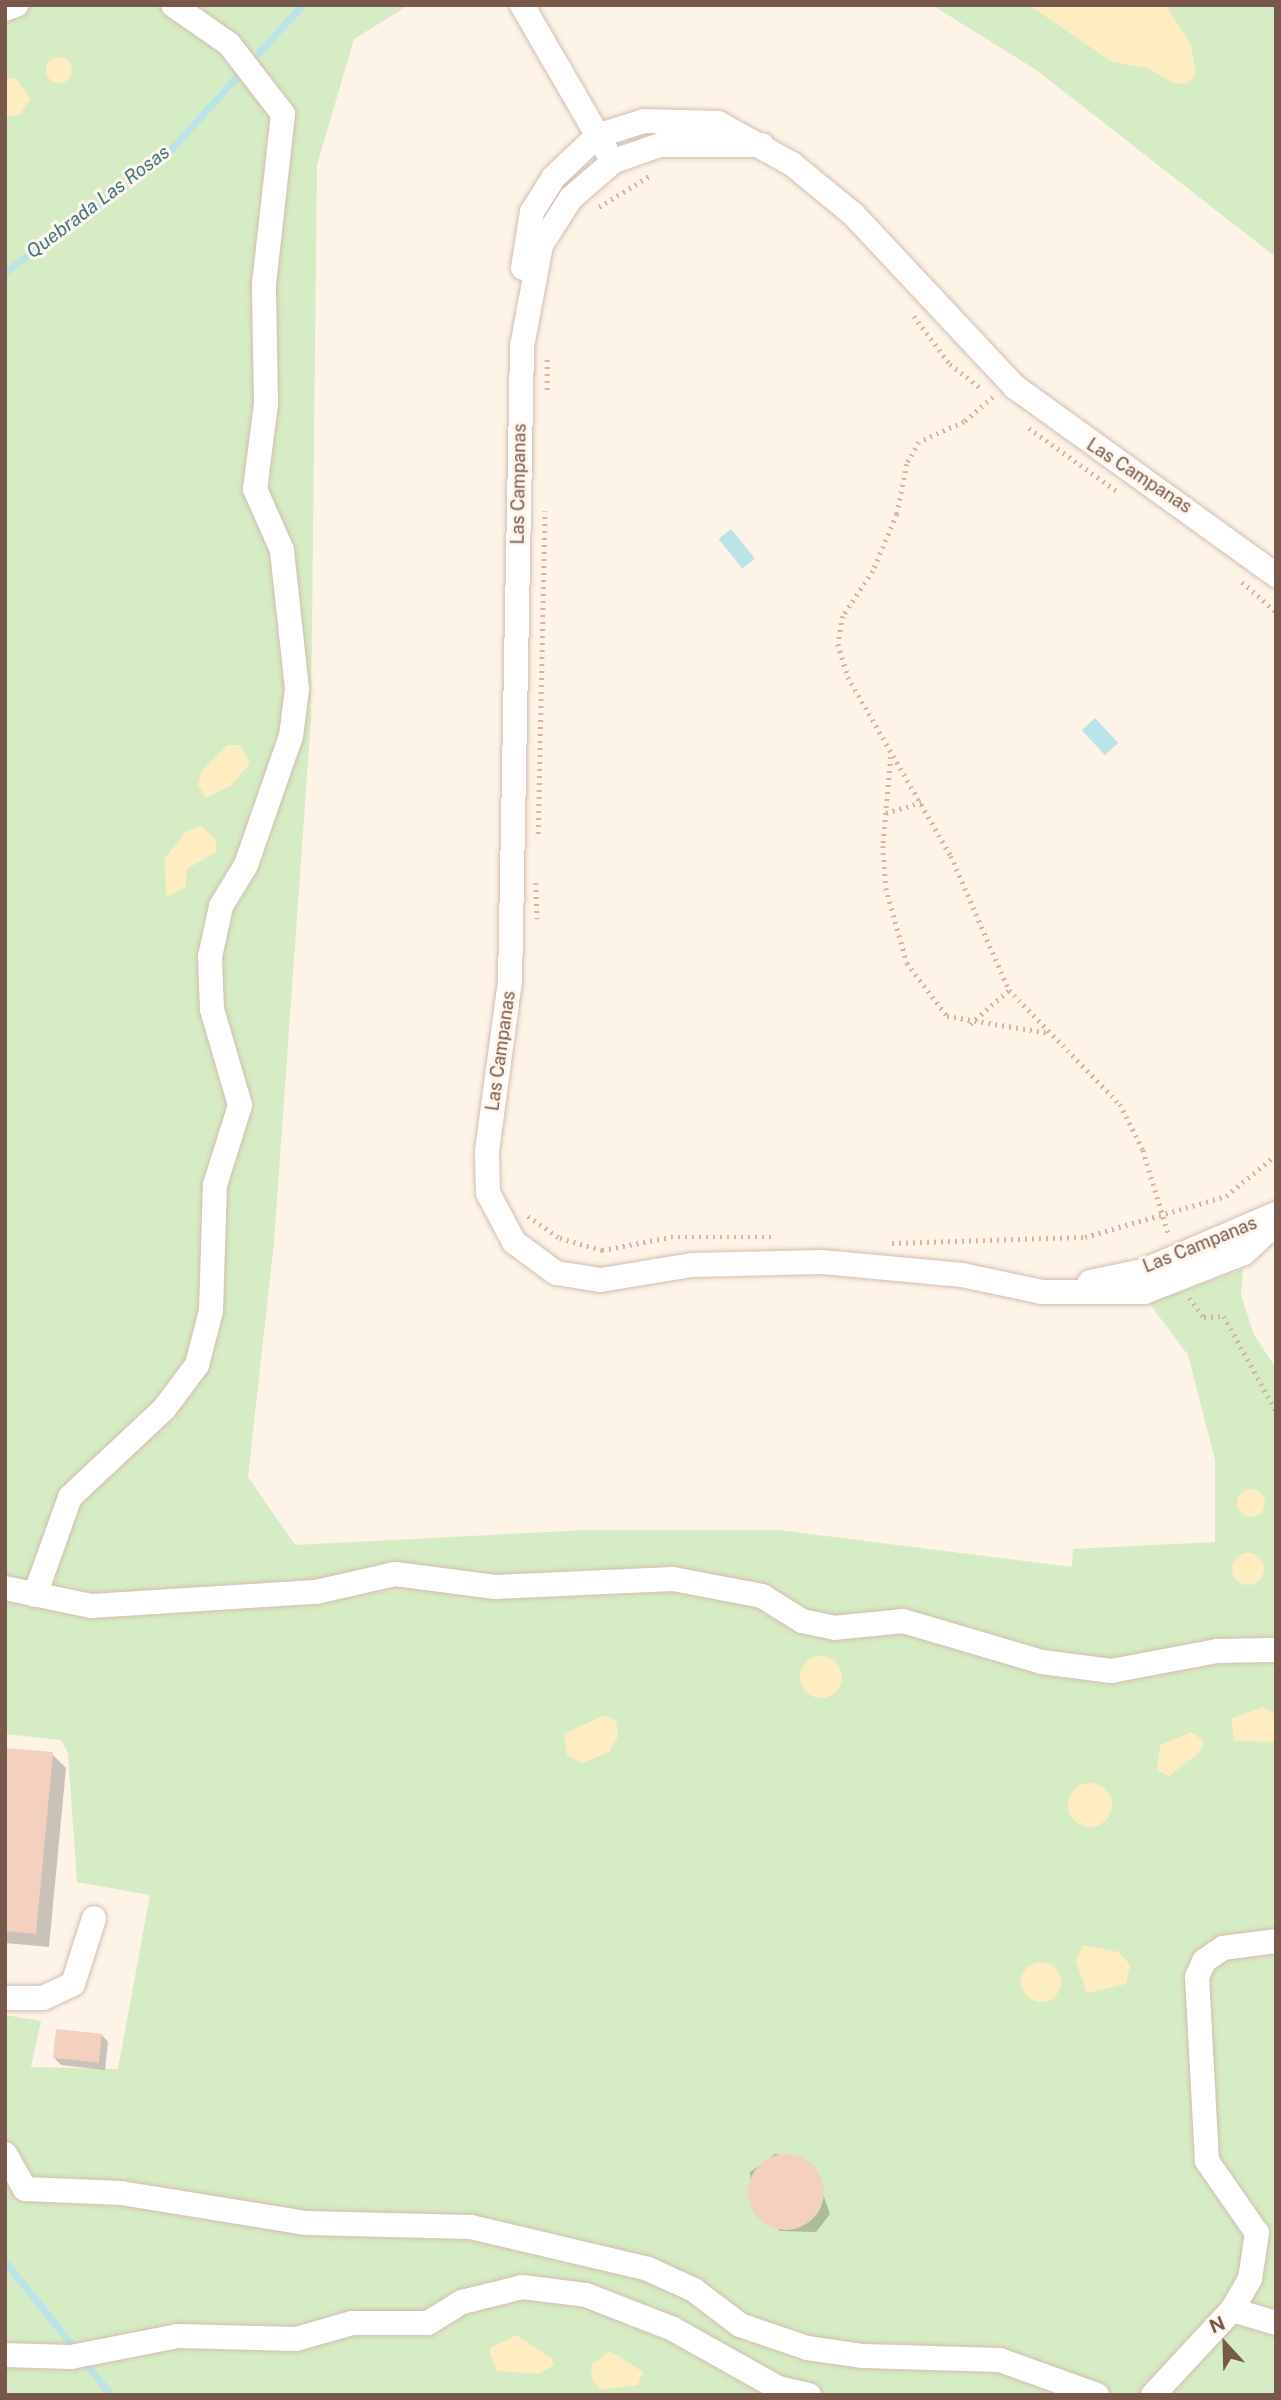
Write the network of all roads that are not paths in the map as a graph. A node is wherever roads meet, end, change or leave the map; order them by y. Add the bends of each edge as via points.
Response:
1 (16, 5) edge
2 (173, 5) edge
3 (522, 5) edge
4 (5, 9) edge
5 (597, 136) junction
6 (762, 145) junction
7 (614, 161) junction
8 (526, 311) junction
9 (1276, 575) edge
10 (1276, 1214) edge
11 (1276, 1223) edge
12 (1180, 1269) junction
13 (5, 1588) edge
14 (35, 1595) junction
15 (1276, 1650) edge
16 (94, 1918) dead end
17 (1276, 1941) edge
18 (5, 1998) edge
19 (5, 2154) edge
20 (1232, 2310) junction
21 (1276, 2323) edge
22 (5, 2355) edge
23 (809, 2395) edge
24 (1097, 2395) edge
25 (1153, 2395) edge

1 - 4 street
2 - 14 street via 229,44 283,114 264,284 266,404 255,489 282,550 297,689 291,736 246,864 221,906 210,957 212,1009 240,1105 215,1185 211,1311 197,1365 164,1409 70,1497
3 - 5 street
5 - 6 street, Las Campanas via 644,121 718,123
5 - 7 street
5 - 8 street, Las Campanas via 553,178 532,212 522,258
6 - 7 street, Las Campanas via 660,145
6 - 9 street, Las Campanas via 853,215 1015,387
7 - 8 street, Las Campanas via 571,198 541,245
8 - 12 street, Las Campanas via 510,981 487,1152 488,1193 508,1230 556,1273 601,1280 692,1265 822,1262 962,1275 1042,1292
10 - 12 street, Las Campanas
11 - 12 street, Las Campanas via 1244,1253
13 - 14 street
14 - 15 street via 91,1606 316,1592 423,1573 495,1587 673,1579 762,1596 802,1621 834,1628 903,1621 1042,1662 1111,1671 1217,1651
16 - 18 street via 73,1984 43,1998
17 - 20 street via 1223,1948 1205,1961 1197,1978 1207,2161 1257,2233 1250,2279
19 - 24 street via 25,2189 121,2193 306,2223 471,2227 648,2269 694,2290 740,2325 807,2348 863,2356 1000,2360
20 - 21 street
20 - 25 street
22 - 23 street via 71,2357 178,2336 296,2339 352,2323 428,2323 462,2302 522,2287 586,2295 673,2329 778,2388

